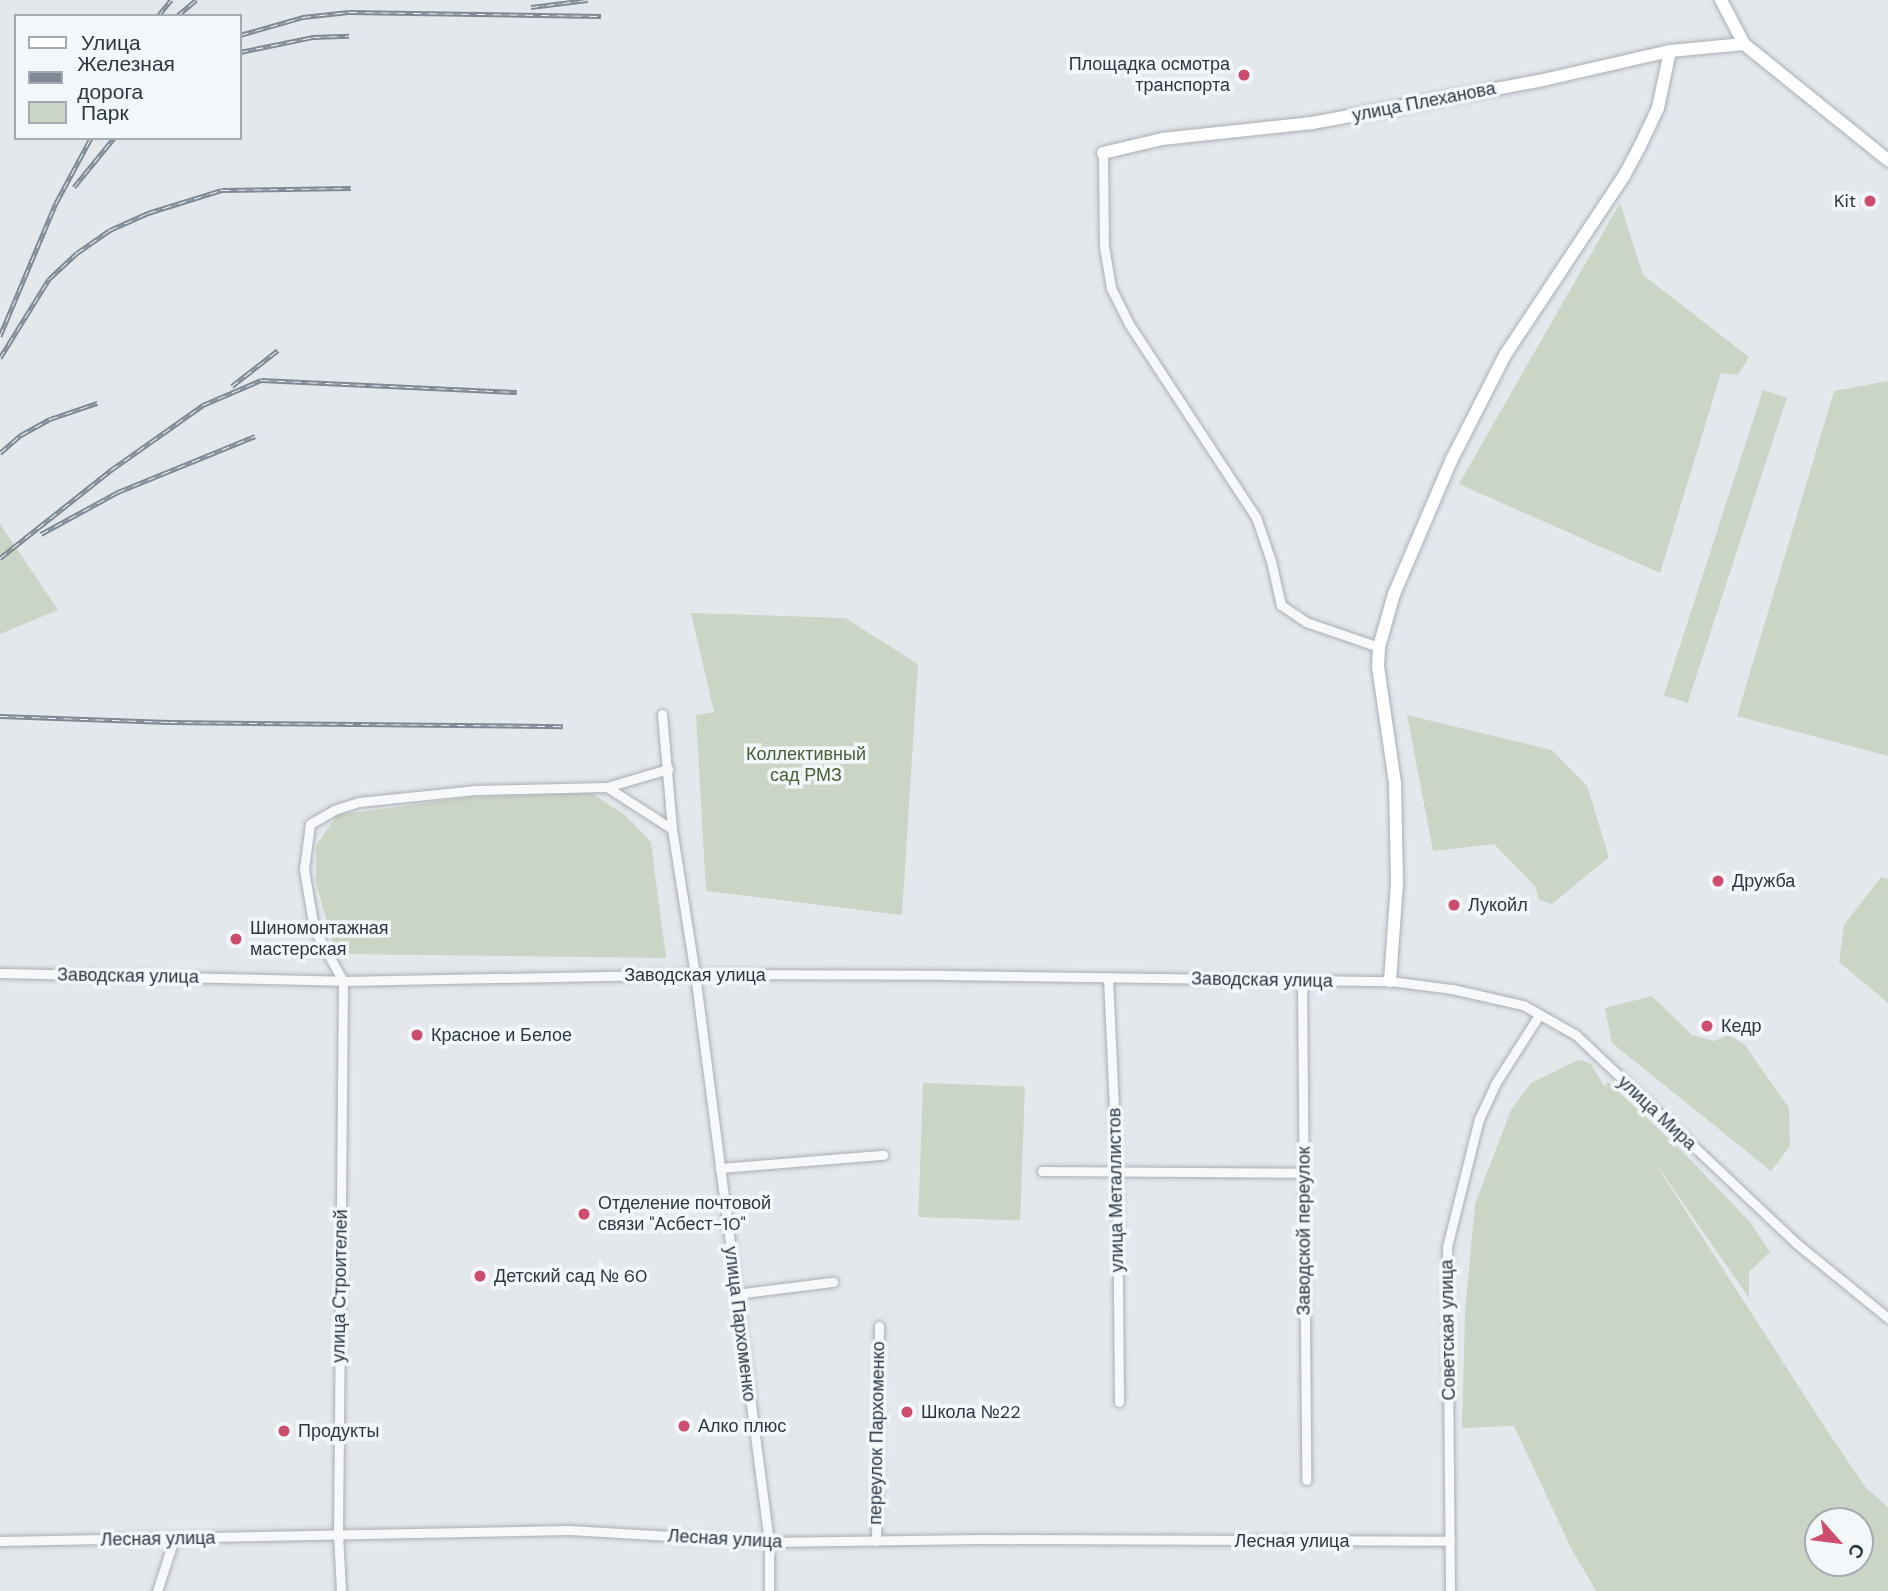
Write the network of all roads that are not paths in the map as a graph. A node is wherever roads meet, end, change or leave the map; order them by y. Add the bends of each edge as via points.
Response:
1 (1721, 0) edge
2 (1744, 44) junction
3 (1670, 51) junction
4 (1103, 153) joint
5 (1888, 160) edge
6 (1379, 647) junction
7 (663, 714) dead end
8 (668, 769) junction
9 (607, 787) junction
10 (672, 829) junction
11 (0, 973) edge
12 (695, 974) junction
13 (1108, 977) junction
14 (343, 981) junction
15 (1390, 981) junction
16 (1302, 982) junction
17 (1539, 1015) junction
18 (883, 1155) dead end
19 (720, 1168) junction
20 (1042, 1171) dead end
21 (1117, 1173) junction
22 (1304, 1173) junction
23 (833, 1282) dead end
24 (736, 1294) junction
25 (1888, 1318) edge
26 (879, 1326) dead end
27 (1119, 1402) dead end
28 (1306, 1480) dead end
29 (338, 1534) junction
30 (174, 1539) junction
31 (876, 1541) junction
32 (1450, 1541) junction
33 (0, 1542) edge
34 (769, 1542) junction
35 (157, 1591) edge
36 (341, 1591) edge
37 (769, 1591) edge
38 (1450, 1591) edge

1 - 2 street
2 - 3 street, улица Плеханова
2 - 5 street
3 - 4 street, улица Плеханова via 1312,123 1162,139
3 - 6 street via 1658,108 1630,166 1505,355 1451,459 1394,594
4 - 6 street via 1104,246 1111,288 1129,324 1255,517 1272,561 1281,605 1306,622
6 - 15 street via 1395,783 1398,884
7 - 8 street, улица Пархоменко
8 - 9 street
8 - 10 street, улица Пархоменко
9 - 10 street
9 - 14 street via 476,790 359,802 310,824 304,869 314,929
10 - 12 street, улица Пархоменко
11 - 14 street, Заводская улица
12 - 13 street, Заводская улица
12 - 14 street, Заводская улица
12 - 19 street, улица Пархоменко
13 - 16 street, Заводская улица
13 - 21 street, улица Металлистов
14 - 29 street, улица Строителей
15 - 16 street, Заводская улица
15 - 17 street, улица Мира via 1483,995 1523,1005
16 - 22 street, Заводской переулок
17 - 25 street, улица Мира via 1576,1035 1796,1243
17 - 32 street, Советская улица via 1479,1119 1447,1247
18 - 19 street
19 - 24 street, улица Пархоменко
20 - 21 street
21 - 22 street
21 - 27 street, улица Металлистов
22 - 28 street, Заводской переулок
23 - 24 street
24 - 34 street, улица Пархоменко
26 - 31 street, переулок Пархоменко
29 - 30 street, Лесная улица
29 - 34 street, Лесная улица via 569,1530
29 - 36 street, улица Строителей
30 - 33 street, Лесная улица
30 - 35 street
31 - 32 street, Лесная улица
31 - 34 street, Лесная улица
32 - 38 street, Советская улица
34 - 37 street, улица Пархоменко

